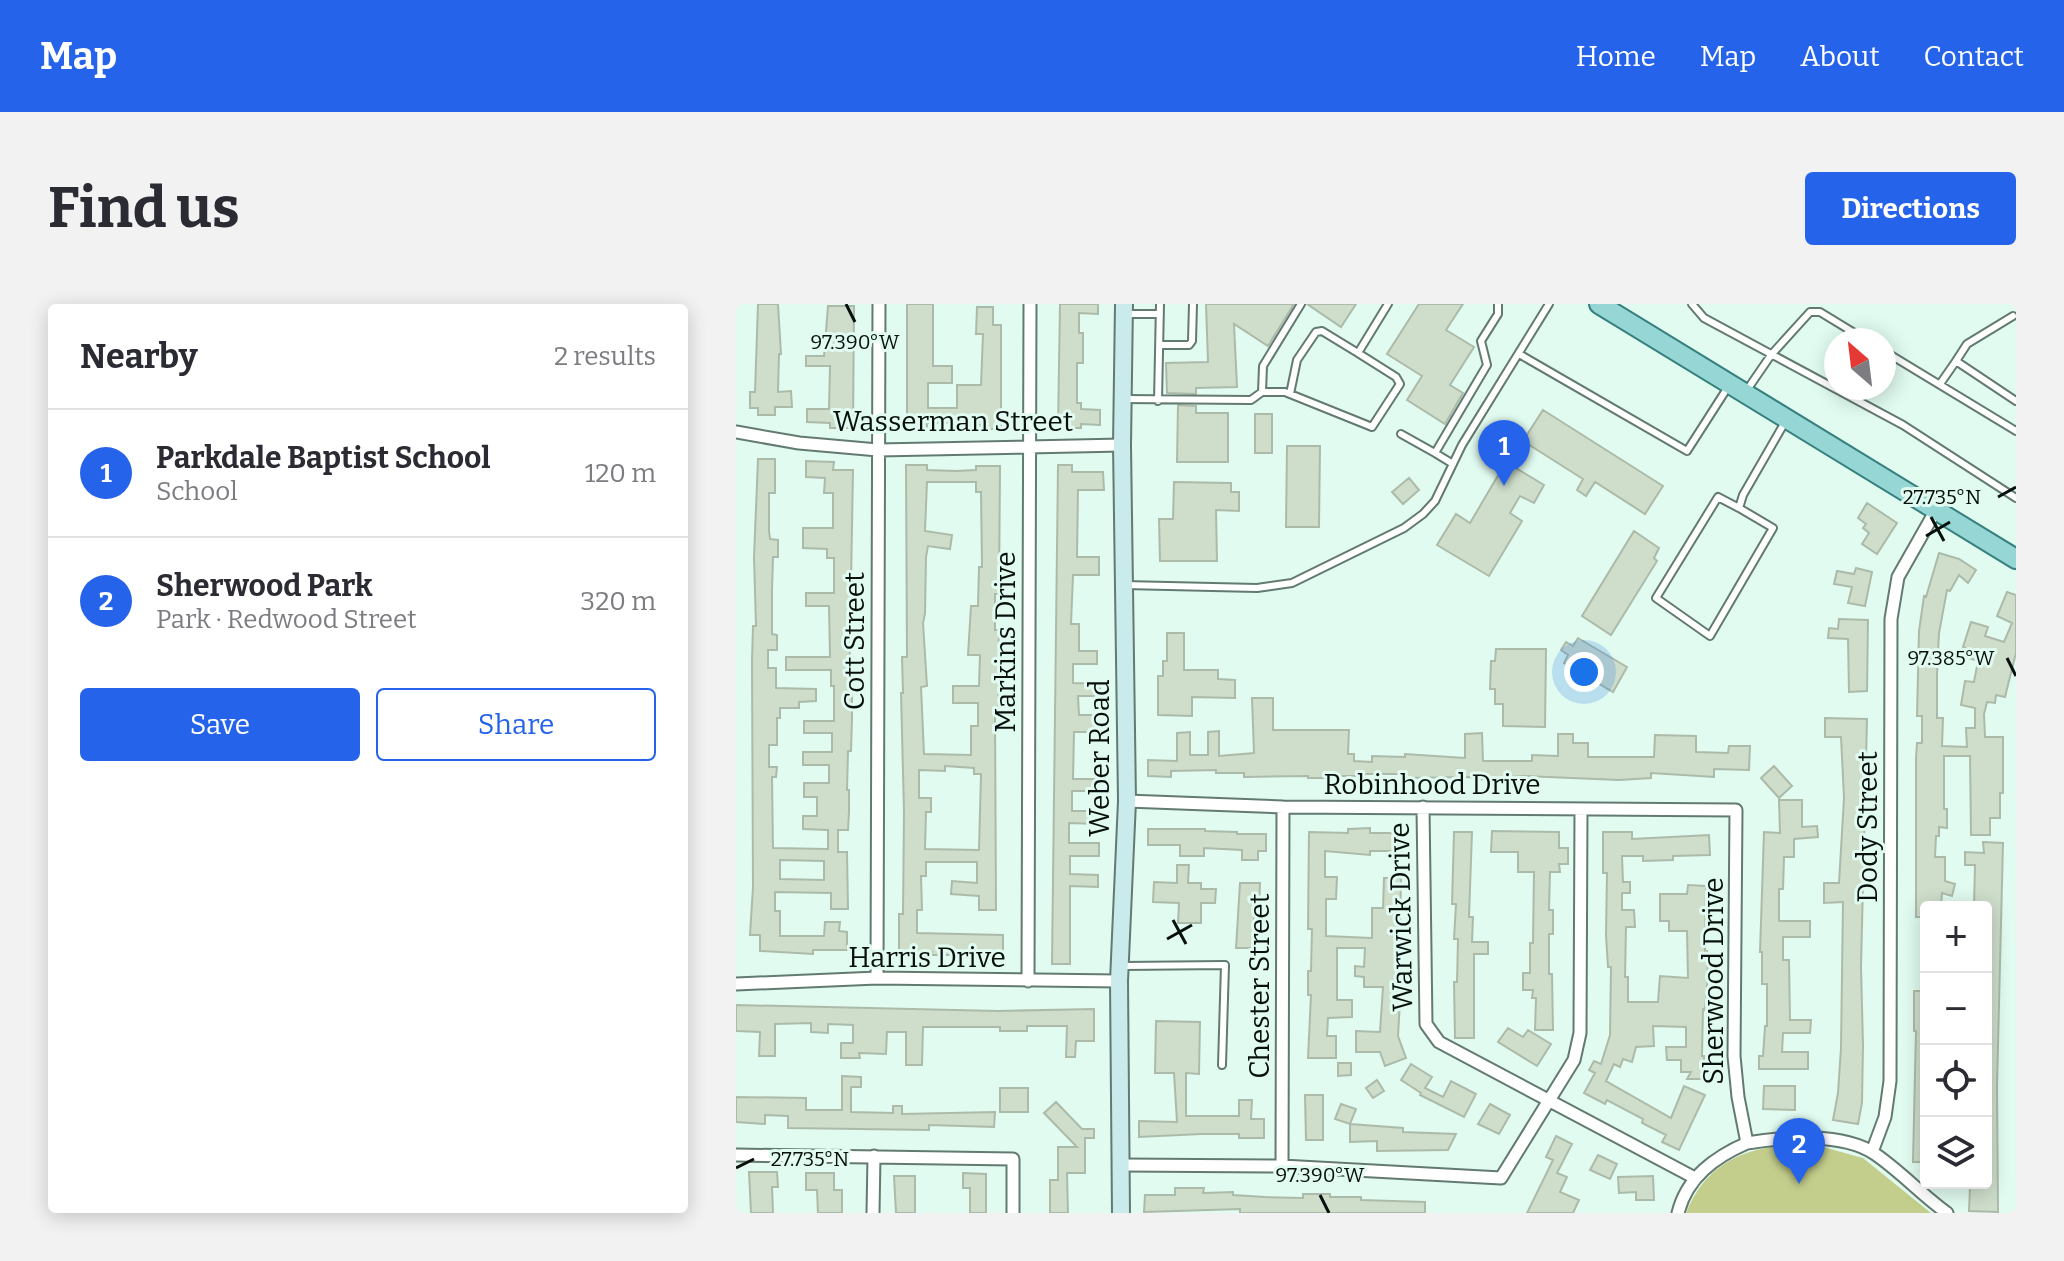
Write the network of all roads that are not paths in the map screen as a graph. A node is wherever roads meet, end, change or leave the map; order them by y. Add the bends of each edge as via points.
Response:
1 (879, 304) edge
2 (1030, 304) edge
3 (1160, 304) edge
4 (1193, 304) edge
5 (1301, 304) edge
6 (1388, 304) edge
7 (1498, 304) edge
8 (1549, 304) edge
9 (1599, 304) edge
10 (1692, 304) edge
11 (1124, 309) edge
12 (1160, 314) junction
13 (2013, 316) dead end
14 (1846, 328) edge
15 (1160, 345) junction
16 (1358, 353) junction
17 (1519, 354) junction
18 (1771, 355) junction
19 (1896, 358) edge
20 (1956, 361) junction
21 (1940, 384) junction
22 (1738, 389) junction
23 (1262, 392) junction
24 (1290, 394) junction
25 (1123, 399) junction
26 (1158, 401) junction
27 (2016, 401) edge
28 (1787, 419) junction
29 (2016, 431) edge
30 (736, 432) edge
31 (1401, 434) dead end
32 (1122, 445) junction
33 (1029, 446) junction
34 (878, 450) junction
35 (1435, 453) junction
36 (1453, 464) junction
37 (2016, 498) edge
38 (1739, 508) junction
39 (1936, 510) junction
40 (2016, 559) edge
41 (1124, 585) junction
42 (1127, 801) junction
43 (1283, 807) junction
44 (1423, 807) junction
45 (1581, 810) junction
46 (1736, 810) joint
47 (1119, 973) junction
48 (877, 978) junction
49 (1028, 981) junction
50 (736, 984) edge
51 (1222, 1065) dead end
52 (1548, 1101) junction
53 (1747, 1143) junction
54 (1872, 1152) junction
55 (736, 1155) edge
56 (874, 1156) junction
57 (1122, 1165) junction
58 (1282, 1166) junction
59 (1695, 1178) junction
60 (873, 1213) edge
61 (1013, 1213) edge
62 (1121, 1213) edge
63 (1678, 1213) edge
64 (1947, 1213) edge

1 - 34 street, Cott Street
2 - 33 street, Markins Drive
3 - 12 lane
4 - 15 lane via 1189,345
5 - 23 lane via 1263,366
6 - 16 lane
7 - 35 lane via 1498,314 1481,341 1487,365
8 - 17 lane
9 - 22 main road
10 - 18 lane via 1704,318
11 - 12 lane
11 - 25 main road, Weber Road
12 - 15 lane
13 - 20 lane via 1967,344
14 - 18 lane via 1820,312 1810,312
15 - 26 lane
16 - 24 lane via 1316,332 1297,360
16 - 24 lane via 1400,384 1372,427
17 - 22 lane via 1687,451
17 - 36 lane
18 - 22 lane
18 - 37 lane via 1903,425
19 - 21 lane
20 - 21 lane
20 - 27 lane
21 - 29 lane
22 - 28 main road
23 - 24 lane
23 - 26 lane via 1251,400
25 - 26 lane
25 - 32 main road, Weber Road
28 - 38 lane
28 - 39 main road
30 - 34 street, Wasserman Street
31 - 35 lane
32 - 33 street, Wasserman Street
32 - 41 main road, Weber Road
33 - 34 street, Wasserman Street
33 - 49 street, Markins Drive
34 - 48 street, Cott Street
35 - 36 lane
36 - 41 lane via 1423,514 1292,583 1257,588
38 - 38 lane via 1718,497 1656,598 1710,636 1773,528
39 - 40 main road
39 - 54 street, Dody Street via 1898,577 1891,619 1890,1081 1885,1117
41 - 42 main road, Weber Road
42 - 43 street, Robinhood Drive
42 - 47 main road, Weber Road
43 - 44 street, Robinhood Drive
43 - 58 street, Chester Street
44 - 45 street, Robinhood Drive
44 - 52 street, Warwick Drive via 1426,1024 1439,1042
45 - 46 street, Robinhood Drive
45 - 52 street via 1580,1033 1574,1060
46 - 53 street, Sherwood Drive via 1734,1056
47 - 49 street, Harris Drive
47 - 51 lane via 1225,965
47 - 57 main road, Weber Road
48 - 49 street, Harris Drive
48 - 50 street, Harris Drive
52 - 58 street via 1501,1178
52 - 59 street, Warwick Drive
53 - 54 street via 1827,1139
53 - 59 street
54 - 64 street
55 - 56 street
56 - 60 street
56 - 61 street via 1013,1159
57 - 58 street
57 - 62 main road, Weber Road
59 - 63 street

